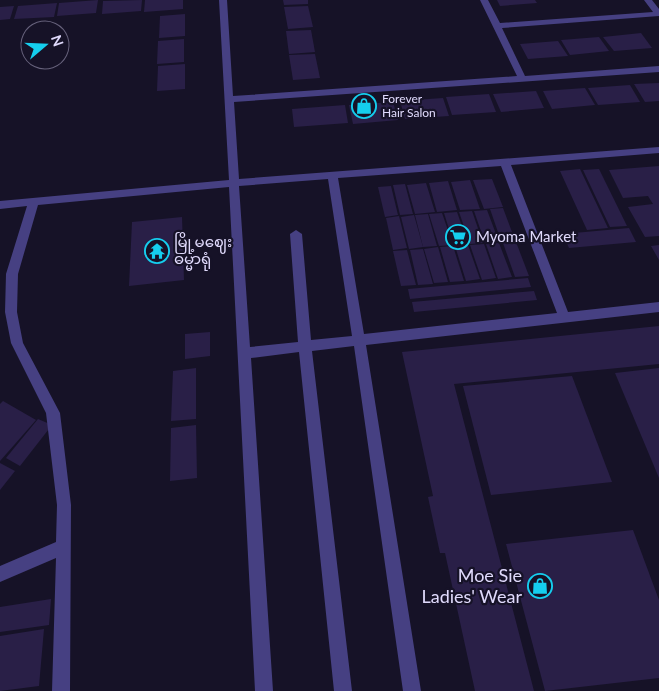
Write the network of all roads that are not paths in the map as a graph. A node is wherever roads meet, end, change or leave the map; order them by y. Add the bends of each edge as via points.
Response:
1 (223, 0) edge
2 (484, 0) edge
3 (648, 0) edge
4 (659, 14) edge
5 (497, 26) junction
6 (659, 69) edge
7 (522, 78) junction
8 (229, 99) junction
9 (659, 150) edge
10 (505, 162) junction
11 (332, 175) junction
12 (234, 183) junction
13 (34, 202) junction
14 (0, 205) edge
15 (296, 234) dead end
16 (659, 307) edge
17 (564, 318) junction
18 (359, 340) junction
19 (305, 346) junction
20 (244, 354) junction
21 (63, 547) junction
22 (0, 574) edge
23 (61, 691) edge
24 (264, 691) edge
25 (343, 691) edge
26 (412, 691) edge

1 - 8 street
2 - 5 street
3 - 4 street
4 - 5 street
5 - 7 street
6 - 7 street
7 - 8 street
8 - 12 street
9 - 10 street
10 - 11 street
10 - 17 street
11 - 12 street
11 - 18 street
12 - 13 street
12 - 20 street
13 - 14 street
13 - 21 street via 12,274 11,312 17,343 53,413 64,505
15 - 19 street
16 - 17 street
17 - 18 street
18 - 19 street
18 - 26 street
19 - 20 street
19 - 25 street
20 - 24 street
21 - 22 street
21 - 23 street

